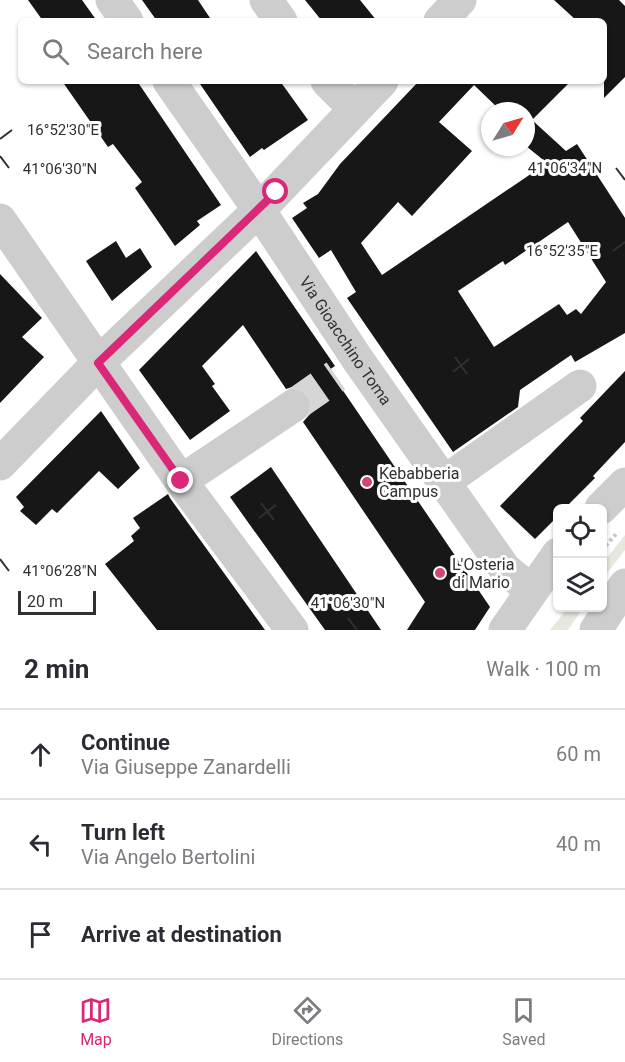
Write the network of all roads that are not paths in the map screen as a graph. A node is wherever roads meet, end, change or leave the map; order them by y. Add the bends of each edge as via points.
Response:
1 (112, 0) edge
2 (266, 0) edge
3 (460, 0) edge
4 (125, 18) edge
5 (279, 18) edge
6 (443, 18) edge
7 (171, 84) edge
8 (330, 84) edge
9 (379, 84) edge
10 (355, 109) junction
11 (259, 210) junction
12 (0, 220) edge
13 (98, 363) junction
14 (580, 386) dead end
15 (293, 406) tunnel mouth
16 (0, 464) edge
17 (181, 481) junction
18 (444, 482) junction
19 (625, 484) edge
20 (610, 520) edge
21 (555, 558) edge
22 (625, 585) edge
23 (531, 590) junction
24 (292, 630) edge
25 (505, 630) edge
26 (596, 630) edge

1 - 4 street
2 - 5 street
3 - 6 street
7 - 11 street, Via Gioacchino Toma
8 - 10 street
9 - 10 street
10 - 11 street
11 - 13 street
11 - 18 street, Via Gioacchino Toma via 347,368
12 - 13 street
13 - 16 street
13 - 17 street
14 - 18 street
15 - 17 street
17 - 24 street
18 - 23 street, Via Gioacchino Toma via 505,569
19 - 20 street
21 - 23 street
22 - 26 street
23 - 25 street

